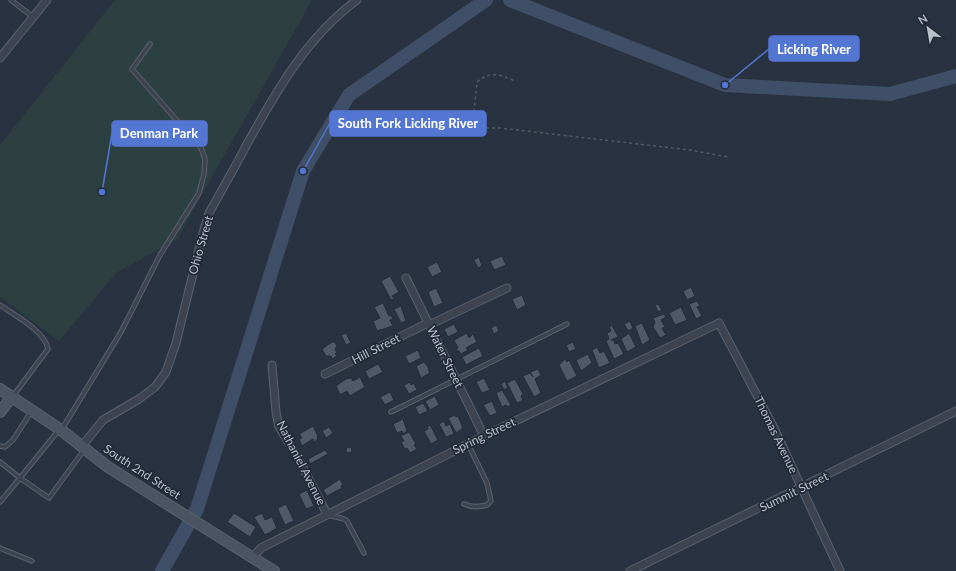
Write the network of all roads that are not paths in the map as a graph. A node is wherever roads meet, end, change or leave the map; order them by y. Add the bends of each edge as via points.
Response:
1 (11, 0) edge
2 (47, 0) edge
3 (357, 0) edge
4 (33, 17) junction
5 (150, 44) dead end
6 (0, 58) edge
7 (406, 278) dead end
8 (508, 288) dead end
9 (0, 305) edge
10 (719, 323) joint
11 (428, 324) junction
12 (567, 324) dead end
13 (272, 365) dead end
14 (325, 374) dead end
15 (456, 380) junction
16 (0, 389) edge
17 (11, 398) junction
18 (32, 410) junction
19 (956, 411) edge
20 (0, 412) edge
21 (391, 412) dead end
22 (60, 429) junction
23 (484, 436) junction
24 (468, 444) junction
25 (0, 446) edge
26 (83, 447) junction
27 (0, 462) edge
28 (20, 478) junction
29 (802, 488) junction
30 (0, 502) edge
31 (464, 504) dead end
32 (326, 514) junction
33 (0, 548) edge
34 (364, 553) dead end
35 (253, 557) junction
36 (32, 561) dead end
37 (274, 571) edge
38 (630, 571) edge
39 (840, 571) edge

1 - 4 lane
2 - 4 street
3 - 26 street, Ohio Street via 320,33 297,61 264,114 209,213 176,343 166,372 155,387 103,420
4 - 6 street
5 - 22 lane via 132,69 202,148 205,159 204,174 199,193 160,254 108,354
7 - 11 street, Water Street
8 - 11 street, Hill Street
9 - 17 lane via 37,332 47,343 48,349
10 - 23 street, Spring Street
10 - 29 street, Thomas Avenue
11 - 14 street, Hill Street
11 - 15 street, Water Street
12 - 15 lane
13 - 32 street, Nathaniel Avenue via 279,427 297,456
15 - 21 lane
15 - 23 street, Water Street
16 - 17 street, South 2nd Street
17 - 18 street, South 2nd Street
17 - 20 street
18 - 22 street, South 2nd Street
18 - 25 lane via 13,440 5,447
19 - 29 street, Summit Street
22 - 26 street, South 2nd Street
22 - 28 lane
23 - 24 street, Spring Street
24 - 31 lane via 487,483 491,501 487,505 477,507
24 - 32 street, Spring Street
26 - 28 lane via 49,498
26 - 35 street, South 2nd Street via 108,467
27 - 28 lane
28 - 30 lane
29 - 38 street, Summit Street
29 - 39 street, Thomas Avenue
32 - 34 lane via 347,521
32 - 35 street, Spring Street via 261,548
33 - 36 lane
35 - 37 street, South 2nd Street

